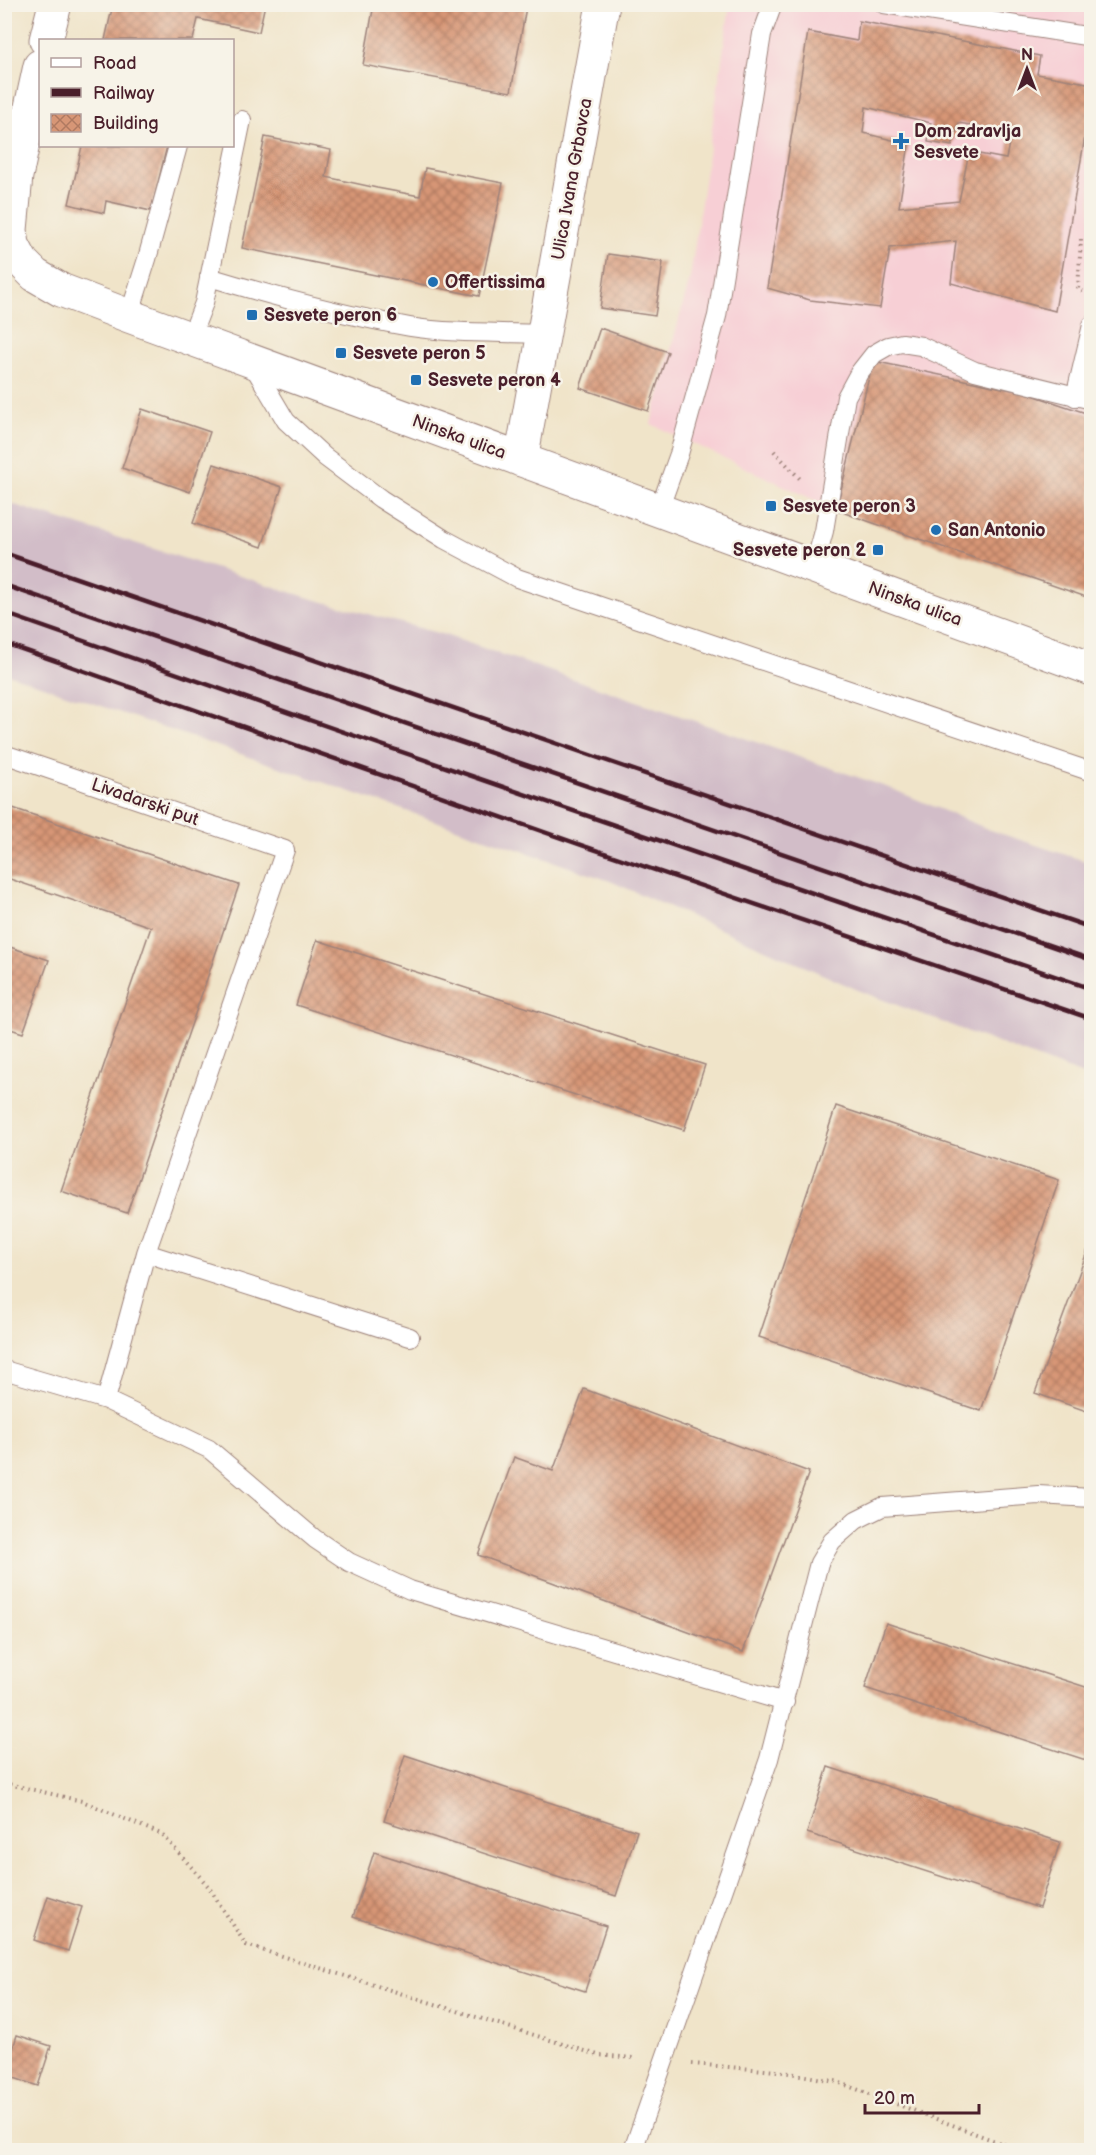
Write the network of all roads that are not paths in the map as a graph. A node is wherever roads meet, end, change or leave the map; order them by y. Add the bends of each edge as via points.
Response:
1 (55, 4) edge
2 (603, 4) edge
3 (773, 4) edge
4 (884, 4) edge
5 (1092, 37) edge
6 (46, 39) edge
7 (39, 71) edge
8 (242, 120) dead end
9 (178, 147) edge
10 (9, 245) edge
11 (209, 277) junction
12 (129, 316) junction
13 (1092, 325) edge
14 (543, 334) junction
15 (190, 339) junction
16 (251, 361) junction
17 (1083, 398) edge
18 (521, 460) junction
19 (658, 510) junction
20 (814, 567) junction
21 (1092, 669) edge
22 (4, 754) edge
23 (1092, 772) edge
24 (146, 1253) junction
25 (410, 1337) dead end
26 (4, 1370) edge
27 (106, 1400) junction
28 (1092, 1498) edge
29 (785, 1702) junction
30 (633, 2151) edge

1 - 6 street
2 - 14 street, Ulica Ivana Grbavca
3 - 19 lane via 762,34 717,316 679,454
4 - 5 lane
7 - 10 street, Ninska ulica via 16,176
8 - 11 lane
9 - 12 lane
10 - 12 street, Ninska ulica via 35,275
11 - 14 lane via 285,300 412,327
11 - 15 lane
12 - 15 street, Ninska ulica
13 - 17 lane
14 - 18 street, Ulica Ivana Grbavca
15 - 16 street, Ninska ulica
16 - 18 street, Ninska ulica
16 - 23 lane via 286,421 325,457 444,539 517,578
17 - 20 lane via 975,371 921,346 902,343 874,354 846,397 824,531
18 - 19 street, Ninska ulica
19 - 20 street, Ninska ulica
20 - 21 street, Ninska ulica
22 - 24 lane, Livadarski put via 285,850
24 - 25 lane
24 - 27 lane
26 - 27 lane
27 - 29 lane via 209,1449 315,1539 349,1562 410,1590
28 - 29 lane via 1038,1495 882,1507 856,1520 832,1541 819,1563
29 - 30 lane via 769,1759

